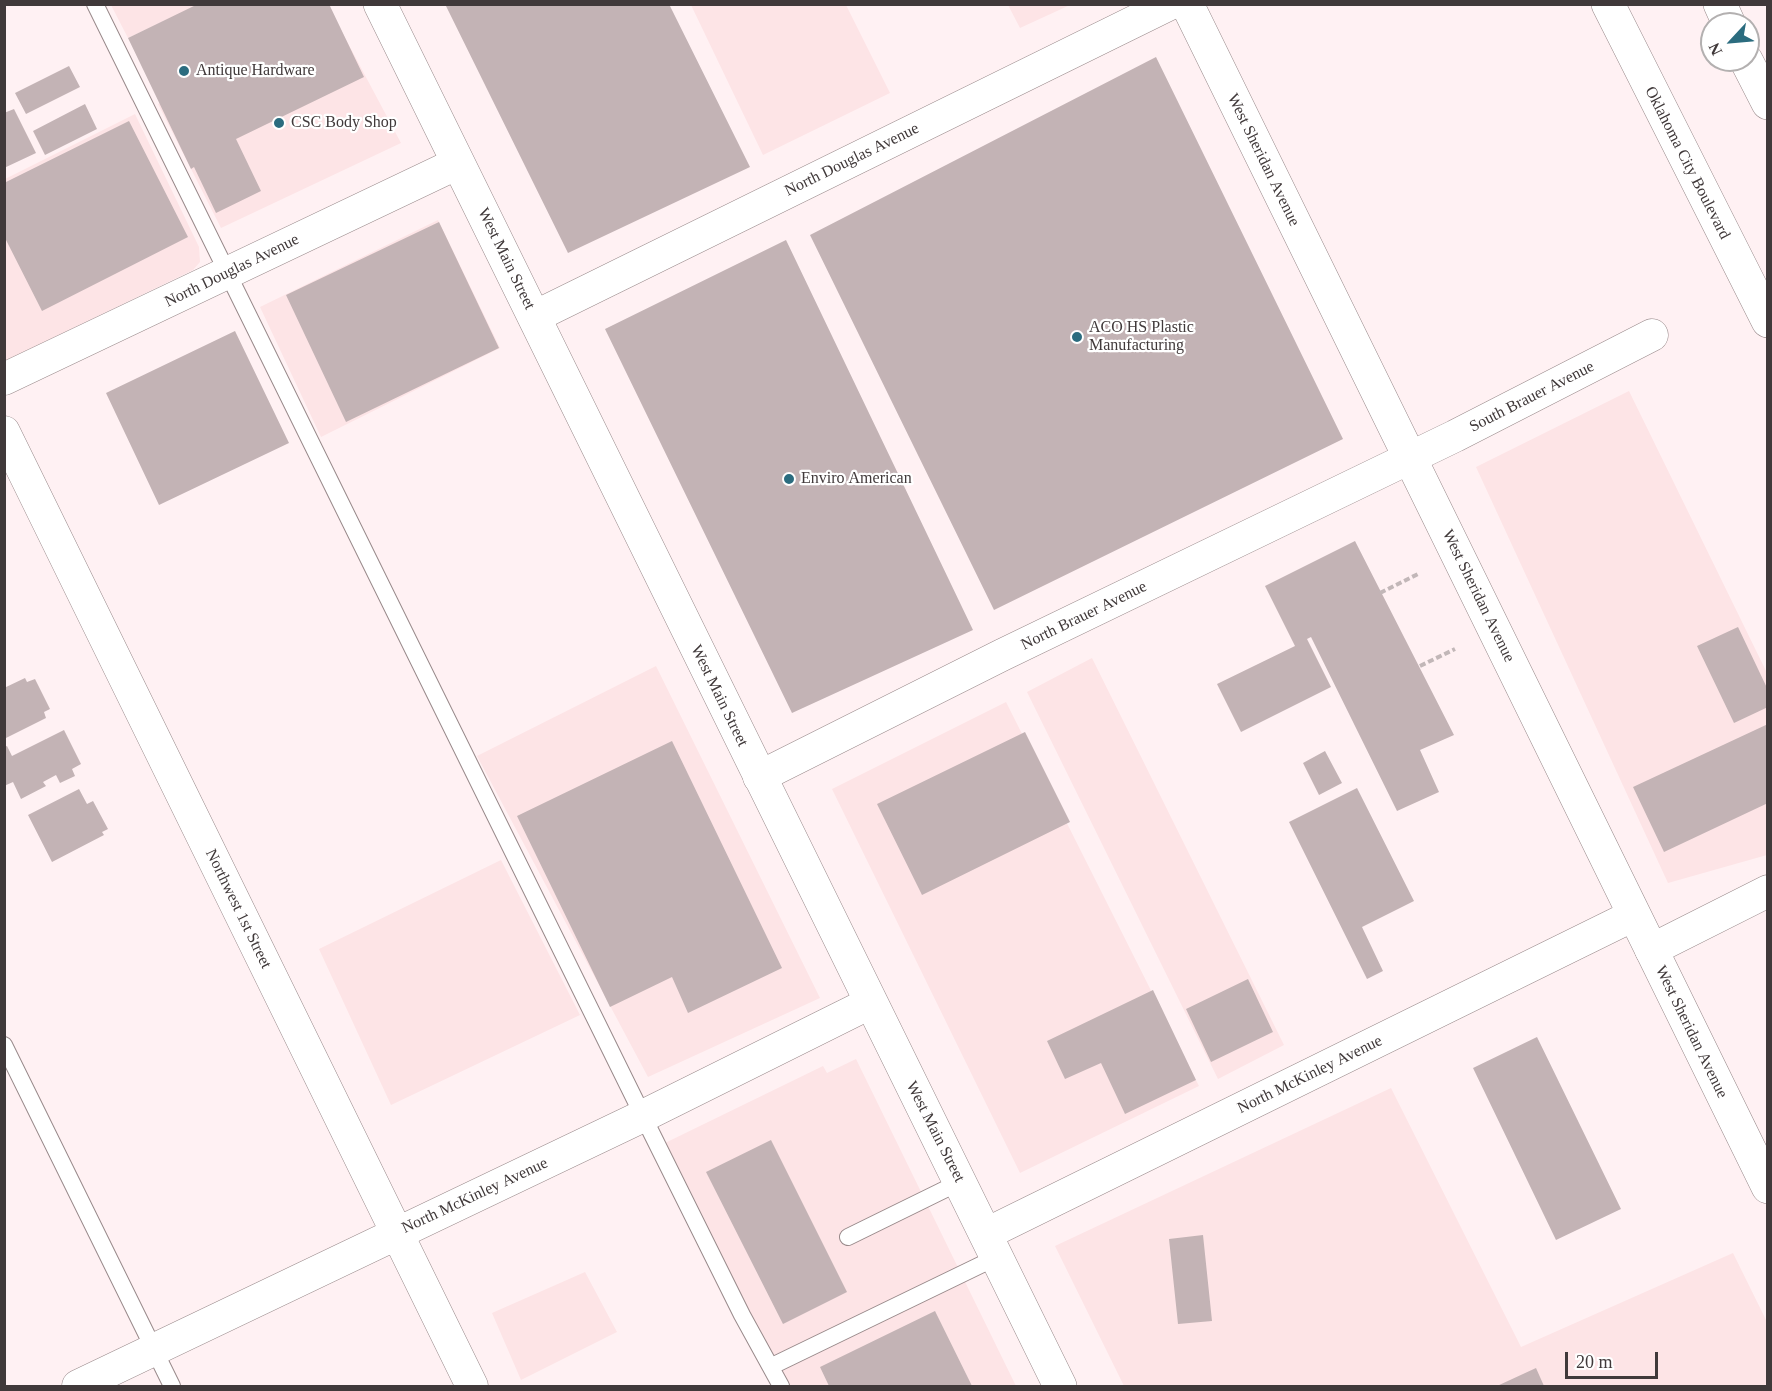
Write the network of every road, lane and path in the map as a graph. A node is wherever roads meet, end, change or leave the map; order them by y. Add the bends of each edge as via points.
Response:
1 (95, 4) edge
2 (380, 4) edge
3 (1170, 4) edge
4 (1187, 4) edge
5 (1608, 4) edge
6 (1752, 72) edge
7 (1767, 103) edge
8 (458, 163) junction
9 (227, 274) junction
10 (534, 316) junction
11 (1767, 321) edge
12 (1653, 335) dead end
13 (4, 378) edge
14 (4, 432) edge
15 (1410, 458) junction
16 (1420, 573) dead end
17 (1380, 593) dead end
18 (1455, 650) dead end
19 (1419, 666) dead end
20 (759, 777) junction
21 (1767, 891) edge
22 (1634, 915) junction
23 (1651, 950) junction
24 (870, 1004) junction
25 (4, 1045) edge
26 (643, 1116) junction
27 (960, 1182) junction
28 (1767, 1188) edge
29 (396, 1234) junction
30 (848, 1237) dead end
31 (991, 1245) junction
32 (154, 1350) junction
33 (772, 1366) junction
34 (78, 1386) edge
35 (172, 1386) edge
36 (471, 1386) edge
37 (781, 1386) edge
38 (1060, 1386) edge

1 - 9 lane
2 - 8 main road, West Main Street
3 - 10 street, North Douglas Avenue
4 - 15 main road, West Sheridan Avenue
5 - 11 main road, Oklahoma City Boulevard
6 - 7 main road
8 - 9 street, North Douglas Avenue
8 - 10 main road, West Main Street
9 - 13 street, North Douglas Avenue
9 - 26 lane
10 - 20 main road, West Main Street
12 - 15 street, South Brauer Avenue
14 - 29 street, Northwest 1st Street
15 - 20 street, North Brauer Avenue
15 - 22 main road, West Sheridan Avenue
16 - 17 path
18 - 19 path
20 - 24 main road, West Main Street
21 - 23 street
22 - 23 main road, West Sheridan Avenue
22 - 31 street, North McKinley Avenue
23 - 28 main road, West Sheridan Avenue
24 - 26 street, North McKinley Avenue
24 - 27 main road, West Main Street
25 - 32 lane
26 - 29 street, North McKinley Avenue
26 - 33 lane via 742,1315
27 - 30 lane
27 - 31 main road, West Main Street
29 - 32 street, North McKinley Avenue
29 - 36 street, Northwest 1st Street
31 - 33 lane
31 - 38 main road, West Main Street
32 - 34 street, North McKinley Avenue
32 - 35 lane
33 - 37 lane

